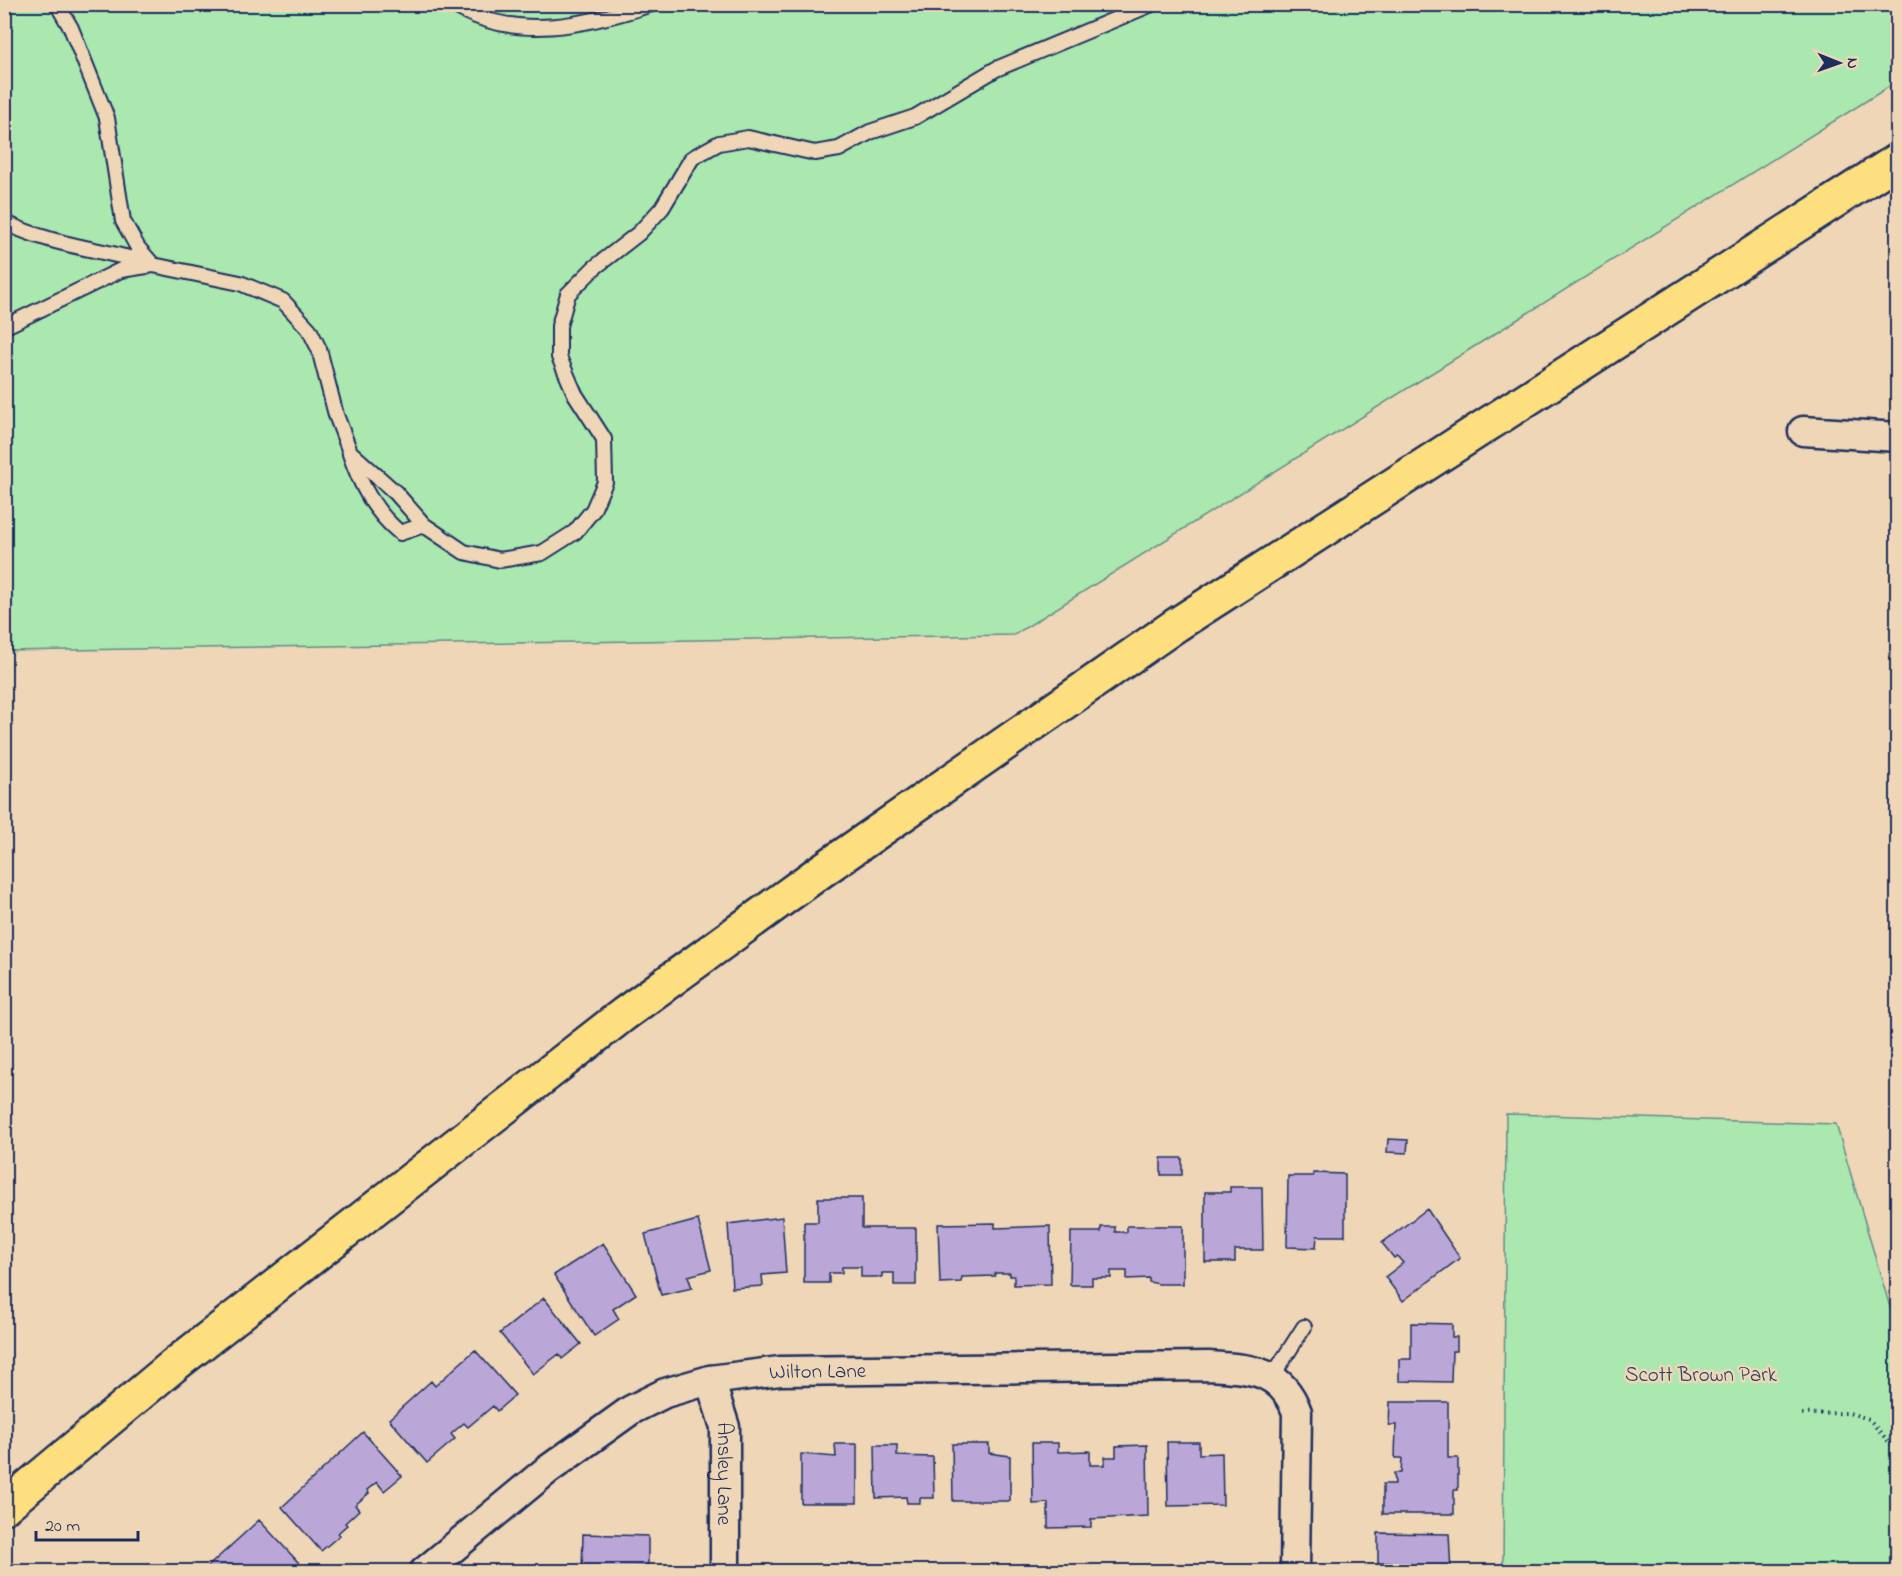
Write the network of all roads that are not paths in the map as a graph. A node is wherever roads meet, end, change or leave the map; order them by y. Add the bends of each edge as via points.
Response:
1 (57, 4) edge
2 (452, 4) edge
3 (652, 4) edge
4 (1152, 4) edge
5 (1898, 160) edge
6 (4, 222) edge
7 (153, 265) junction
8 (4, 327) edge
9 (1803, 431) dead end
10 (1898, 437) edge
11 (350, 452) junction
12 (424, 525) junction
13 (1304, 1327) dead end
14 (1272, 1377) junction
15 (710, 1380) junction
16 (4, 1507) edge
17 (424, 1572) edge
18 (725, 1572) edge
19 (1295, 1572) edge

1 - 7 lane via 71,28 107,118 123,221
2 - 3 lane via 501,25 554,28 598,22
4 - 12 lane via 996,69 915,117 870,132 839,149 815,153 748,138 719,143 692,158 662,208 568,294 559,326 559,357 575,394 604,439 605,482 593,510 575,532 542,553 500,560 464,552
5 - 16 main road via 1176,625 821,871 568,1058 173,1366
6 - 7 lane via 74,248 115,253
7 - 8 lane via 121,270
7 - 11 lane via 240,283 283,301 309,329 319,349
9 - 10 street
11 - 12 lane via 396,493
11 - 12 lane via 360,485 383,519 400,533
13 - 14 lane
14 - 15 street, Wilton Lane via 1255,1369 1208,1366 780,1371
14 - 19 street via 1292,1397 1297,1412
15 - 17 street, Wilton Lane via 631,1410 546,1471
15 - 18 street, Ansley Lane via 725,1427

